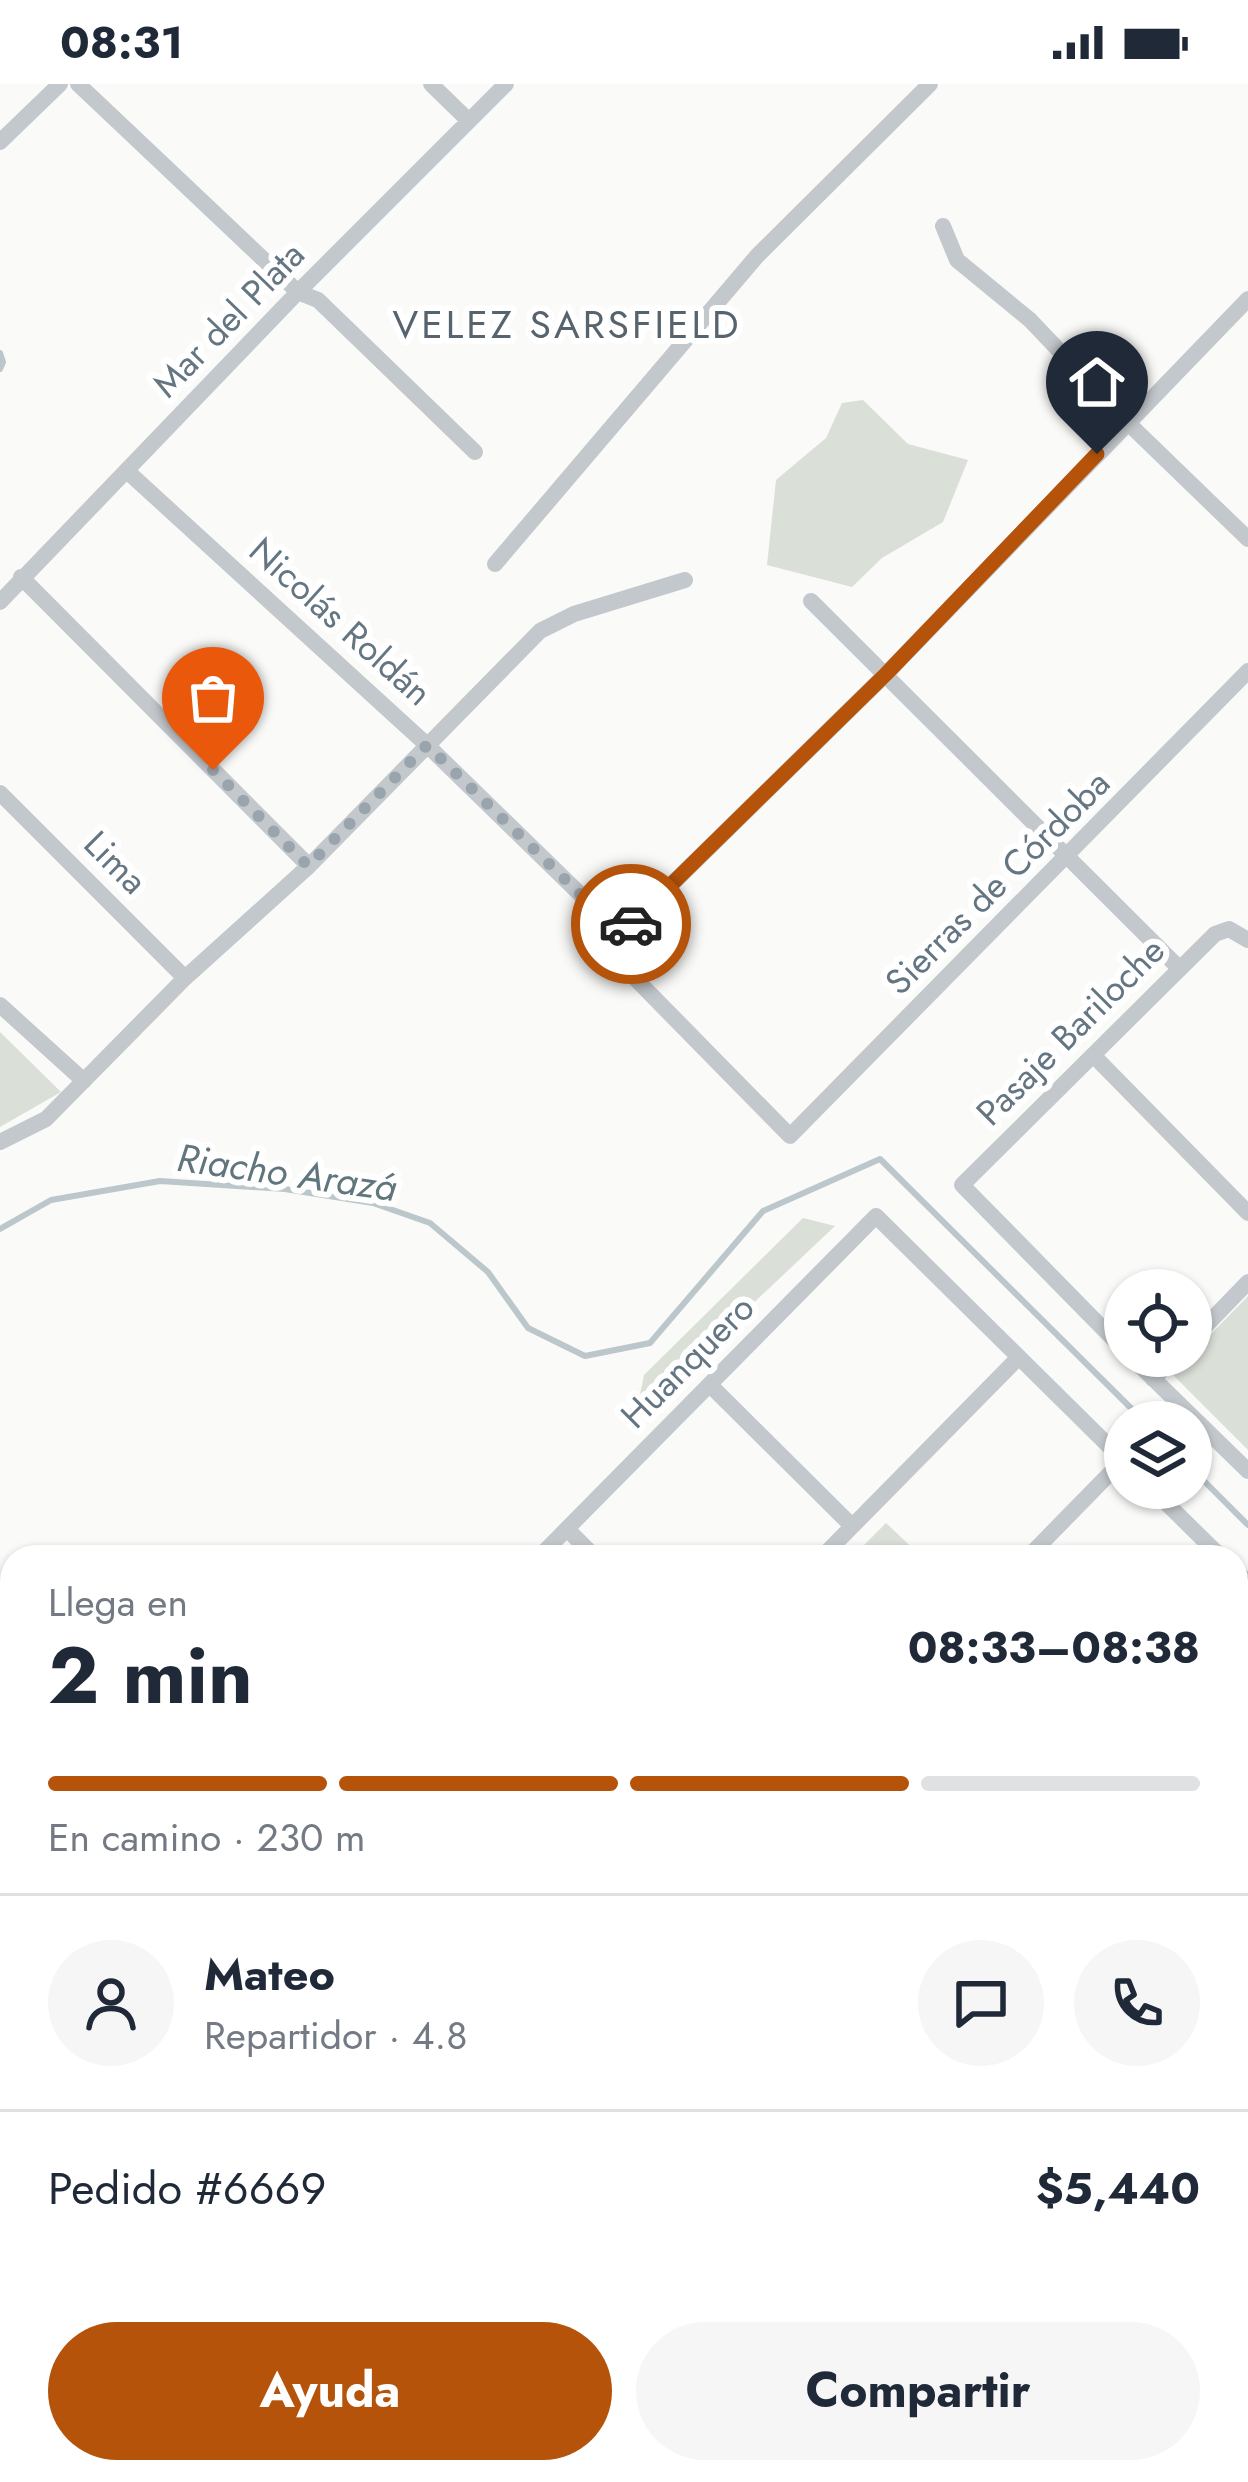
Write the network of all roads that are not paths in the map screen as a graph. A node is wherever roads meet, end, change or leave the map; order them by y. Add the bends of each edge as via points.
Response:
1 (60, 84) edge
2 (78, 84) edge
3 (431, 84) edge
4 (506, 84) edge
5 (930, 84) edge
6 (469, 122) junction
7 (0, 142) edge
8 (943, 226) dead end
9 (298, 292) junction
10 (1248, 298) edge
11 (1127, 422) junction
12 (475, 452) dead end
13 (128, 472) junction
14 (1248, 539) edge
15 (495, 564) dead end
16 (21, 577) junction
17 (686, 580) dead end
18 (811, 601) dead end
19 (0, 602) edge
20 (1248, 671) edge
21 (886, 674) junction
22 (427, 745) junction
23 (0, 793) edge
24 (1070, 856) junction
25 (308, 866) junction
26 (621, 934) junction
27 (1248, 940) edge
28 (1180, 969) junction
29 (184, 978) junction
30 (0, 1005) edge
31 (1093, 1055) junction
32 (85, 1081) junction
33 (790, 1136) joint
34 (0, 1142) edge
35 (1248, 1213) edge
36 (1248, 1282) edge
37 (1212, 1319) edge
38 (1104, 1330) edge
39 (1019, 1358) junction
40 (1153, 1379) edge
41 (711, 1386) junction
42 (1104, 1441) edge
43 (1248, 1471) edge
44 (1104, 1481) edge
45 (1172, 1509) edge
46 (851, 1525) junction
47 (567, 1529) junction
48 (551, 1545) edge
49 (583, 1545) edge
50 (833, 1545) edge
51 (1040, 1545) edge
52 (1209, 1545) edge

1 - 7 street
2 - 9 street
3 - 6 street
4 - 6 street, Mar del Plata
5 - 15 street via 757,256
6 - 9 street, Mar del Plata
8 - 11 street via 957,260 1030,320
9 - 12 street via 318,301
9 - 13 street, Mar del Plata
10 - 11 street
11 - 14 street
11 - 21 street
13 - 16 street, Mar del Plata
13 - 22 street, Nicolás Roldán
16 - 19 street, Mar del Plata
16 - 25 street
17 - 22 street via 540,631
18 - 21 street
20 - 24 street, Sierras de Córdoba
21 - 24 street
21 - 26 street
22 - 25 street
22 - 26 street, Nicolás Roldán
23 - 29 street, Lima
24 - 28 street
24 - 33 street, Sierras de Córdoba
25 - 29 street
26 - 33 street, Nicolás Roldán via 619,962
27 - 28 street, Pasaje Bariloche via 1229,929 1215,934
28 - 31 street, Pasaje Bariloche
29 - 32 street
30 - 32 street
31 - 35 street
31 - 38 street, Pasaje Bariloche via 962,1185
32 - 34 street via 46,1119
36 - 37 street
39 - 41 street, Huanquero via 876,1216
39 - 42 street
39 - 46 street
40 - 43 street
41 - 46 street
41 - 47 street, Huanquero
44 - 51 street
45 - 52 street
46 - 50 street
47 - 48 street, Huanquero
47 - 49 street

